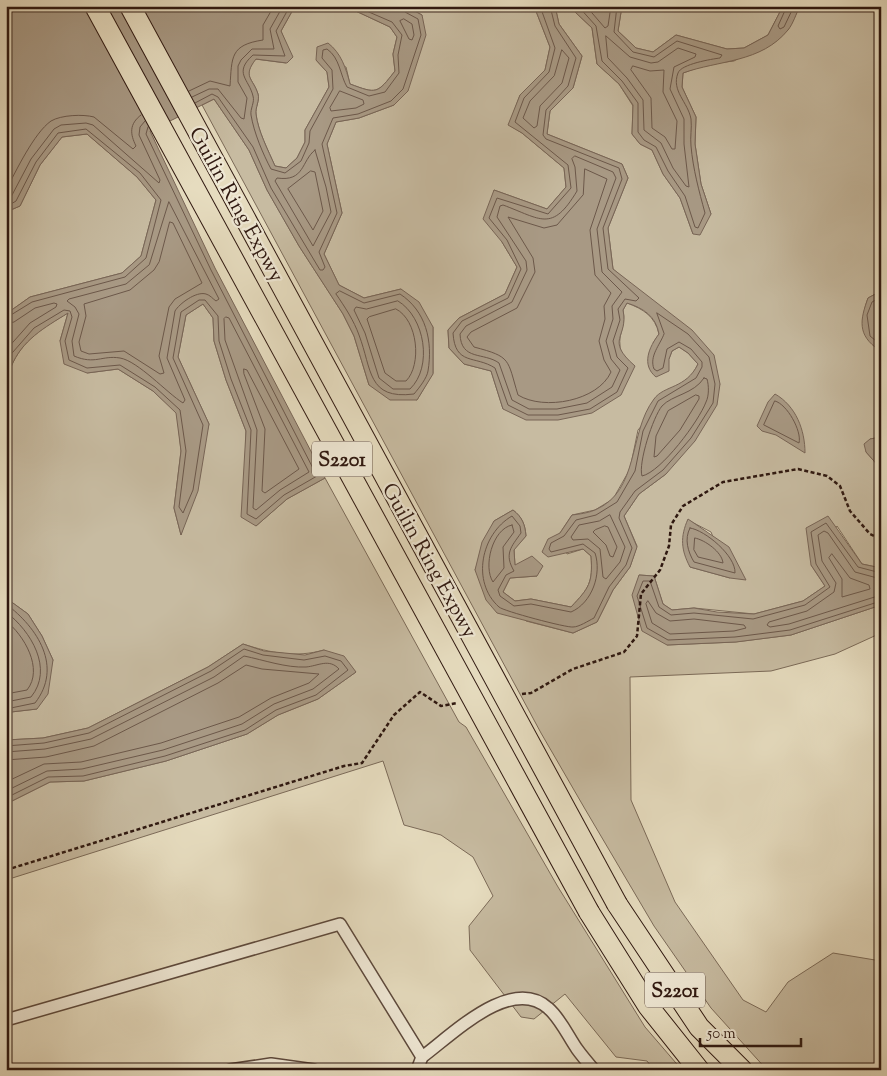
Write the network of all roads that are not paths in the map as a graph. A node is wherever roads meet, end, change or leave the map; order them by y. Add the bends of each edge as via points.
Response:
1 (95, 6) edge
2 (130, 6) edge
3 (6, 1020) edge
4 (422, 1057) junction
5 (230, 1070) edge
6 (314, 1070) edge
7 (417, 1070) edge
8 (594, 1070) edge
9 (698, 1070) edge
10 (742, 1070) edge

1 - 9 highway, Guilin Ring Expwy / S2201, bridge via 589,912 648,1006
2 - 10 highway, Guilin Ring Expwy / S2201, bridge via 617,904 700,1027
3 - 4 street via 340,924
4 - 7 street
4 - 8 street via 492,1006 524,998 542,1003 553,1013
5 - 6 street via 271,1064

